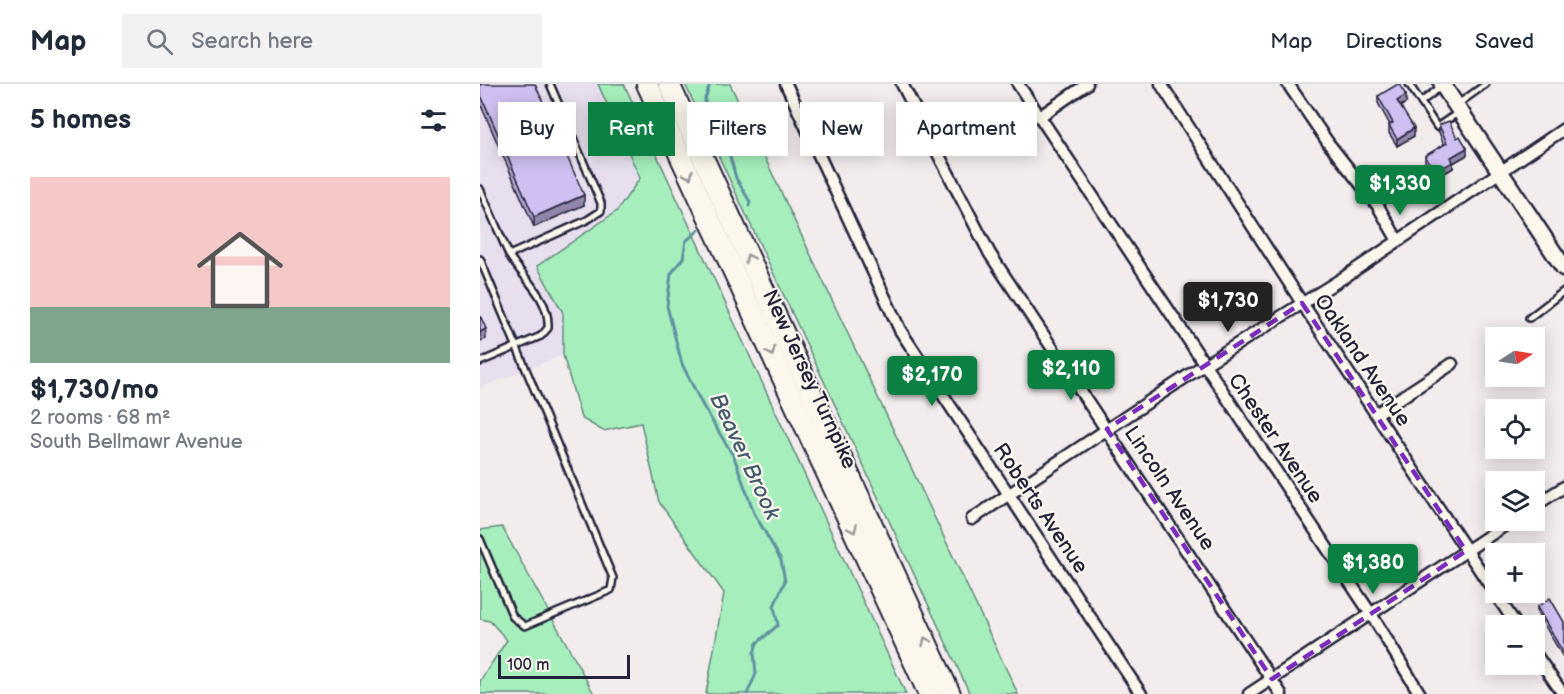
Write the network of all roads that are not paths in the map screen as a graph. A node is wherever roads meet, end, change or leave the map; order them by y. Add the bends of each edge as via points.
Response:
1 (550, 84) edge
2 (669, 84) edge
3 (677, 84) edge
4 (786, 84) edge
5 (902, 84) edge
6 (1018, 84) edge
7 (1087, 84) edge
8 (1161, 84) edge
9 (1288, 84) edge
10 (1409, 84) edge
11 (1486, 84) edge
12 (1443, 85) edge
13 (648, 88) edge
14 (1421, 102) junction
15 (1459, 108) junction
16 (1040, 117) junction
17 (1564, 129) edge
18 (705, 163) junction
19 (1501, 173) junction
20 (480, 189) edge
21 (1398, 241) junction
22 (509, 255) junction
23 (480, 259) edge
24 (1564, 268) edge
25 (1564, 291) edge
26 (1302, 303) junction
27 (1529, 318) dead end
28 (517, 346) junction
29 (480, 362) edge
30 (1204, 364) junction
31 (1452, 364) dead end
32 (1376, 414) junction
33 (1107, 429) junction
34 (1564, 487) edge
35 (1010, 495) junction
36 (1545, 499) edge
37 (972, 519) dead end
38 (1496, 531) edge
39 (480, 539) edge
40 (1466, 551) junction
41 (1371, 614) junction
42 (1510, 615) edge
43 (1545, 668) edge
44 (1272, 679) junction
45 (929, 694) edge
46 (951, 694) edge
47 (1141, 694) edge
48 (1250, 694) edge
49 (1281, 694) edge
50 (1420, 694) edge
51 (1563, 694) edge

1 - 22 lane via 602,203 601,211
2 - 18 highway, New Jersey Turnpike
3 - 18 highway
4 - 35 street, Roberts Avenue via 900,330
5 - 33 street, Lincoln Avenue via 990,254
6 - 16 street, Chester Avenue
7 - 16 street
8 - 26 street, Oakland Avenue
9 - 21 street via 1378,206
10 - 14 lane
11 - 15 lane
12 - 14 lane
12 - 15 main road
13 -> 45 highway, New Jersey Turnpike
14 - 15 lane via 1437,127
15 - 19 main road
16 - 30 street, Chester Avenue
17 - 19 street
46 -> 18 highway, New Jersey Turnpike
19 - 21 street
19 - 24 main road
20 - 22 lane
21 - 26 street
22 - 28 lane via 537,292 548,318 548,328 541,336
23 - 28 lane
25 - 27 lane
26 - 30 street
26 - 32 street, Oakland Avenue
28 - 29 lane
28 - 39 lane via 614,578 611,590 525,626 513,617
30 - 33 street
30 - 41 street, Chester Avenue
31 - 32 street
32 - 40 street, Oakland Avenue
33 - 35 street
33 - 44 street, Lincoln Avenue
34 - 36 street
35 - 37 street
35 - 47 street, Roberts Avenue
38 - 40 street
40 - 41 street
40 - 42 street, Oakland Avenue
41 - 44 street
41 - 50 street, Chester Avenue
43 - 51 street
44 - 48 street
44 - 49 street, Lincoln Avenue

